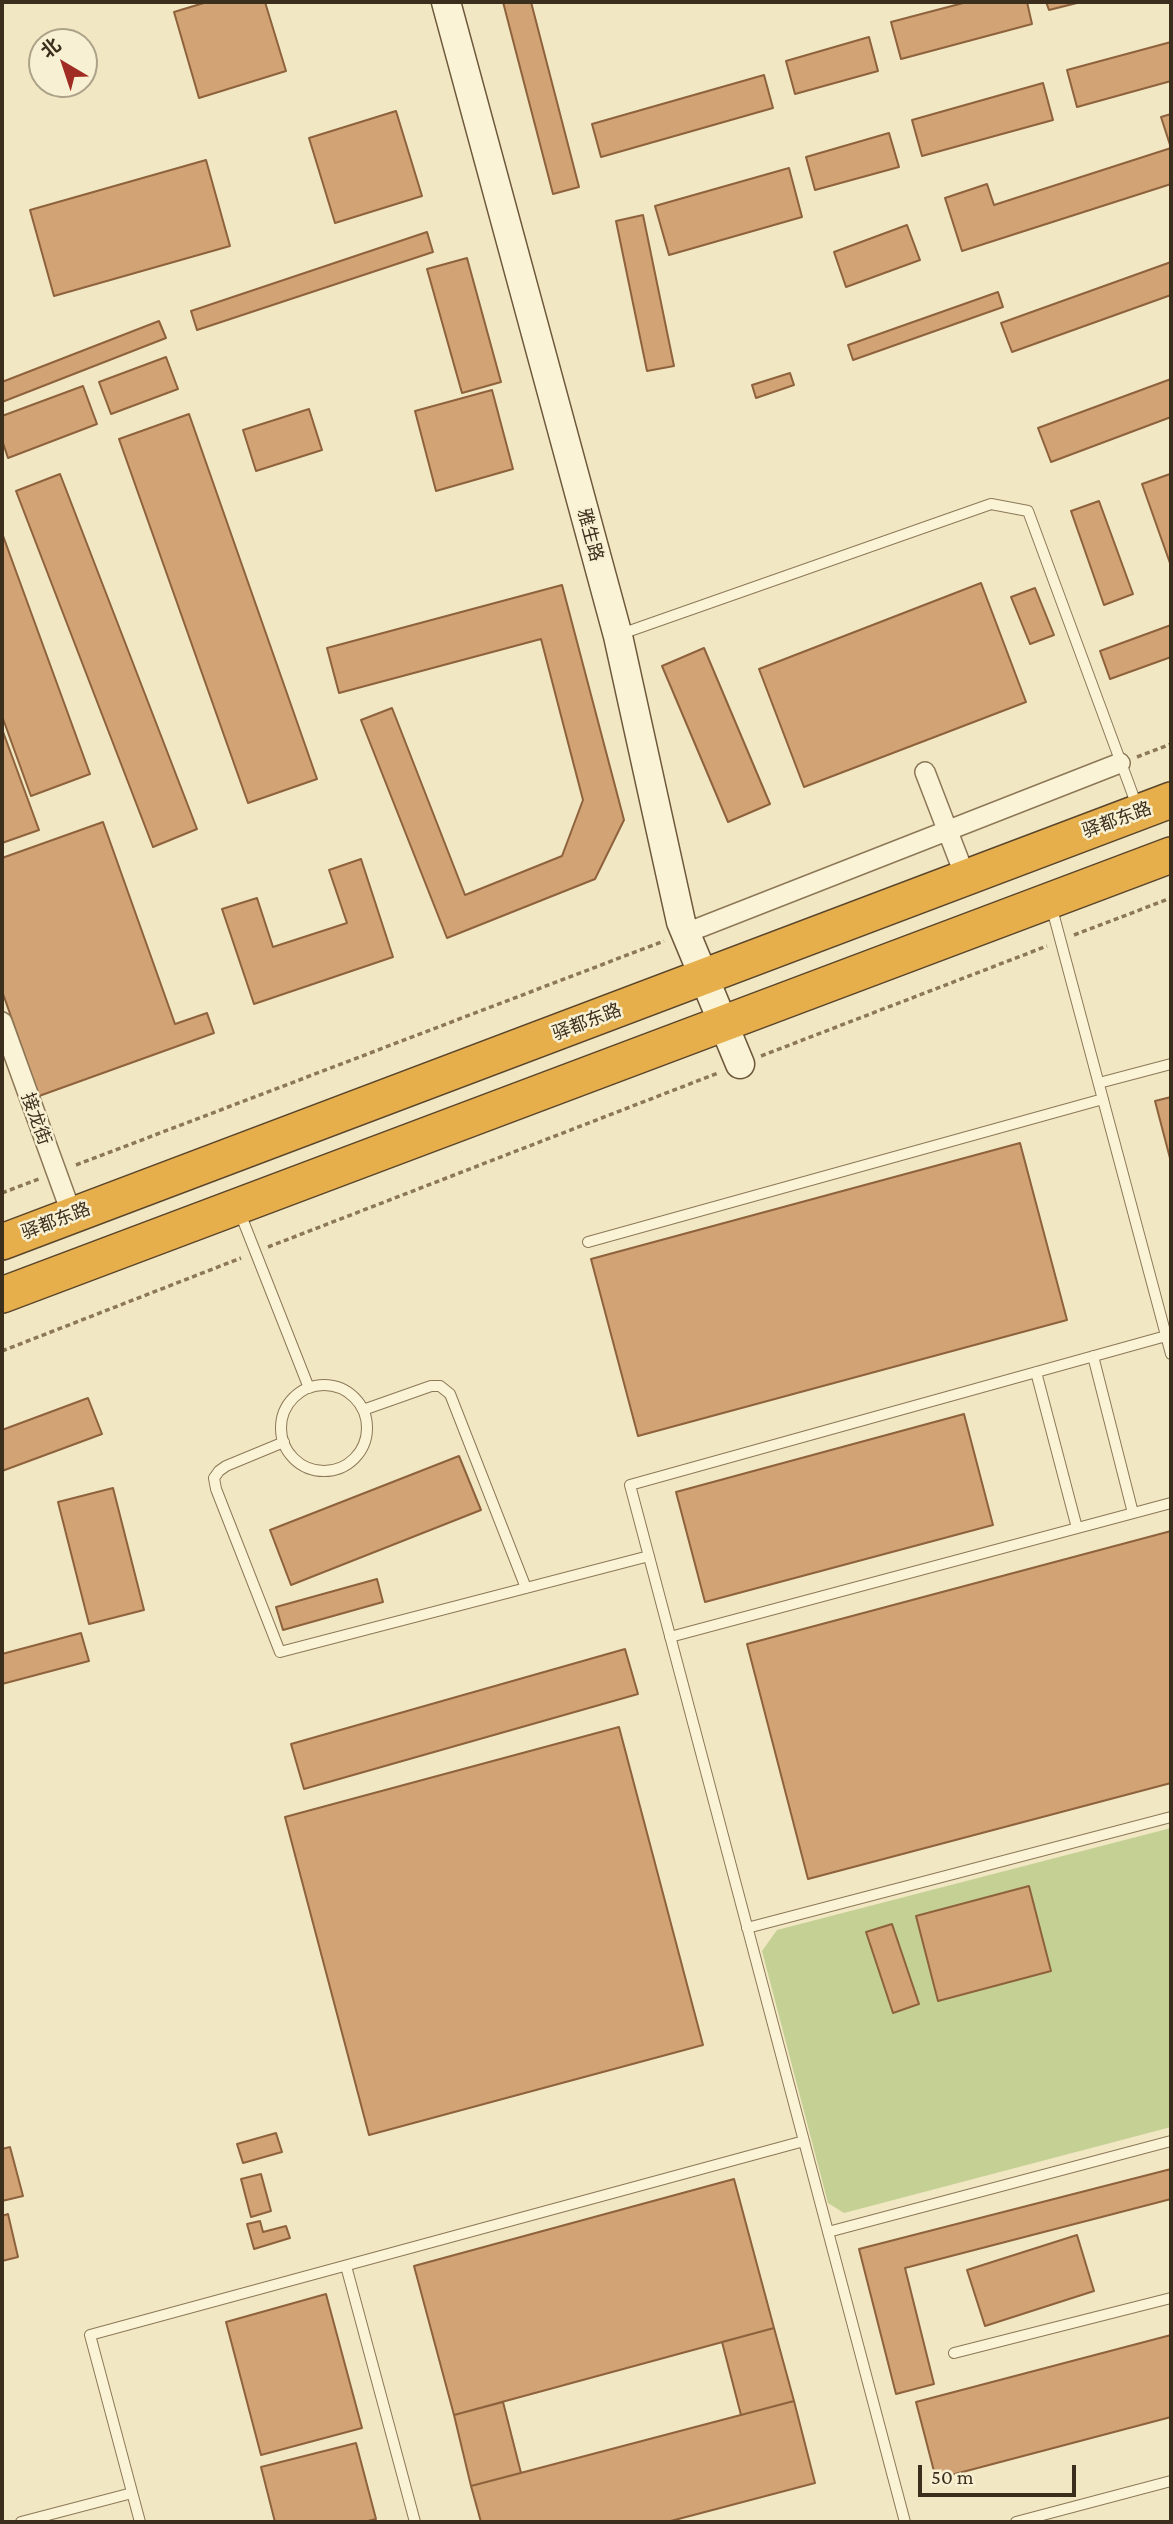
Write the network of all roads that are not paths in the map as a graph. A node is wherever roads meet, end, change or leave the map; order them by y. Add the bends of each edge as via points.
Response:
1 (446, 2) edge
2 (618, 636) junction
3 (1120, 763) junction
4 (925, 772) dead end
5 (1171, 800) edge
6 (1139, 812) junction
7 (946, 831) junction
8 (1171, 855) edge
9 (965, 876) junction
10 (1050, 901) junction
11 (686, 933) junction
12 (704, 978) junction
13 (2, 1022) edge
14 (722, 1023) junction
15 (740, 1064) road end
16 (1171, 1064) edge
17 (1099, 1083) junction
18 (1103, 1099) junction
19 (237, 1206) junction
20 (72, 1215) junction
21 (2, 1242) edge
22 (588, 1242) dead end
23 (2, 1295) edge
24 (1166, 1336) junction
25 (1171, 1354) edge
26 (1093, 1356) junction
27 (1036, 1372) junction
28 (309, 1388) junction
29 (363, 1410) junction
30 (284, 1442) junction
31 (1171, 1503) edge
32 (1133, 1513) junction
33 (1077, 1528) junction
34 (649, 1556) junction
35 (526, 1588) junction
36 (670, 1637) junction
37 (1171, 1817) edge
38 (747, 1928) junction
39 (804, 2141) junction
40 (1171, 2141) edge
41 (828, 2232) junction
42 (346, 2266) junction
43 (1171, 2298) edge
44 (954, 2353) dead end
45 (1171, 2481) edge
46 (132, 2493) junction
47 (21, 2522) edge
48 (140, 2522) edge
49 (415, 2522) edge
50 (905, 2522) edge
51 (1021, 2522) edge

1 - 2 street, 雅生路
2 - 3 lane via 992,503 1028,511
2 - 11 street, 雅生路
3 - 6 lane
3 - 7 street
4 - 7 street
5 - 6 highway, 驿都东路
6 - 9 highway, 驿都东路
7 - 9 street
7 - 11 street
8 - 10 highway
9 - 12 highway, 驿都东路
10 - 14 highway
10 - 17 lane
11 - 12 street, 雅生路
12 - 14 street, 雅生路
12 - 20 highway, 驿都东路
13 - 20 street, 接龙街
14 - 15 street, 雅生路
14 - 19 highway
16 - 17 lane
17 - 18 lane
18 - 22 lane
18 - 24 lane
19 - 23 highway
19 - 28 lane
20 - 21 highway, 驿都东路
24 - 25 lane
24 - 26 lane
26 - 27 lane
26 - 32 lane
27 - 33 lane
27 - 34 lane via 630,1485
28 - 29 lane via 331,1385 344,1389
28 - 30 lane via 284,1411
29 - 30 lane via 365,1439 350,1462 337,1468 310,1468 288,1451
29 - 35 lane via 431,1386 450,1394
30 - 35 lane via 226,1466 214,1478 280,1652
31 - 32 lane
32 - 33 lane
33 - 36 lane
34 - 35 lane
34 - 36 lane
36 - 38 lane
37 - 38 lane
38 - 39 lane
39 - 41 lane
39 - 42 lane
40 - 41 lane
41 - 50 lane
42 - 46 lane via 90,2335
42 - 49 lane
43 - 44 lane
45 - 51 lane
46 - 47 lane
46 - 48 lane

